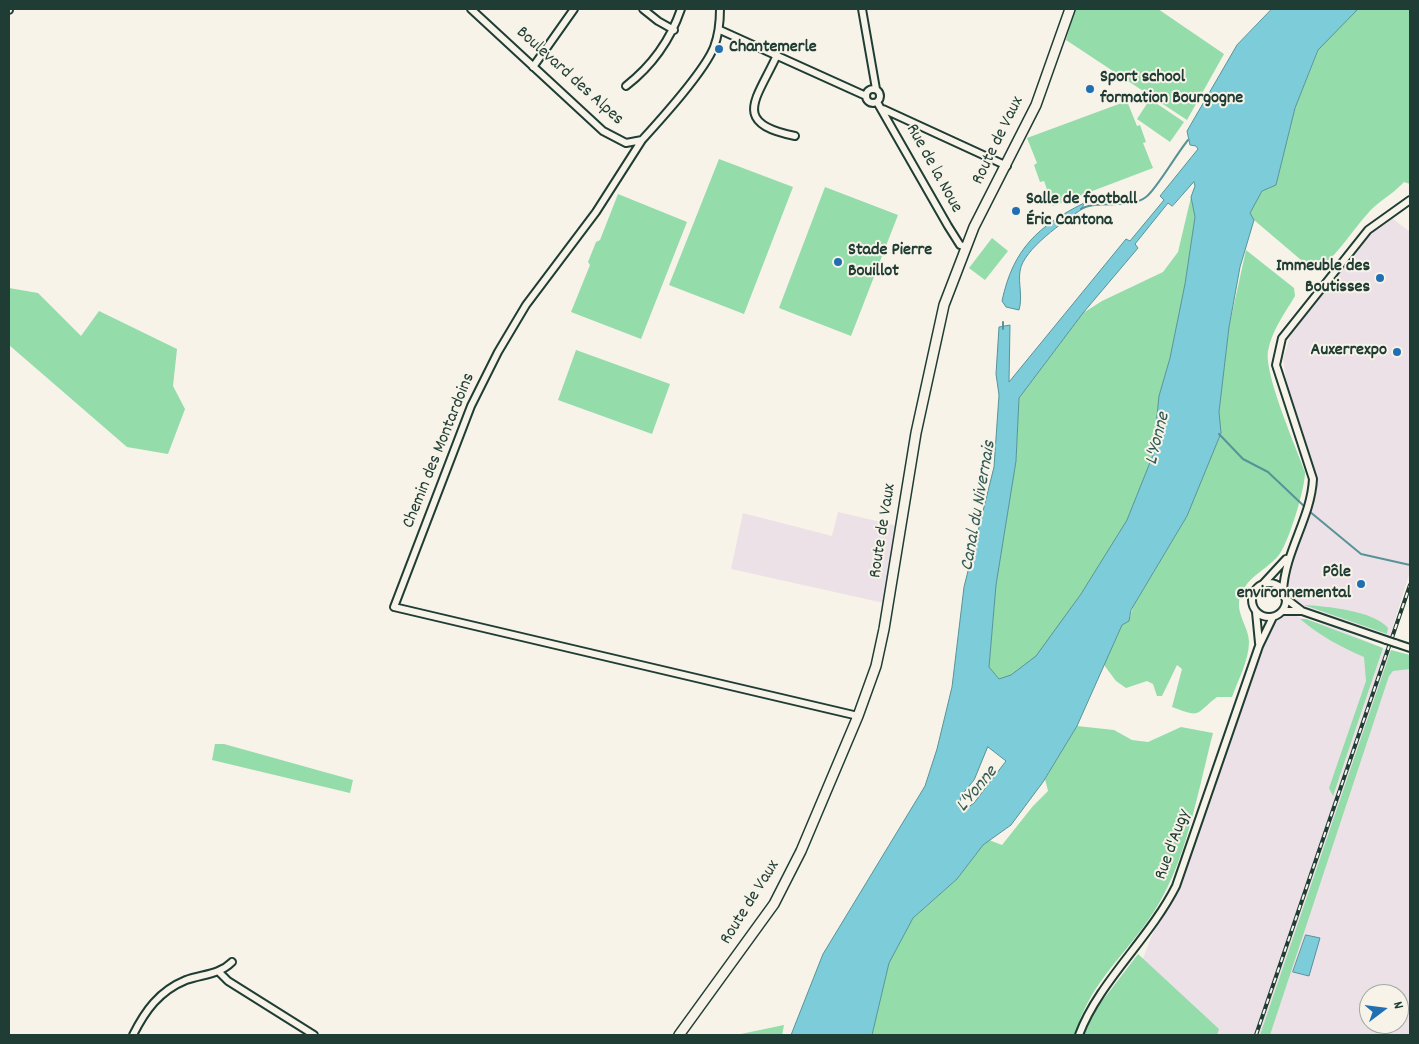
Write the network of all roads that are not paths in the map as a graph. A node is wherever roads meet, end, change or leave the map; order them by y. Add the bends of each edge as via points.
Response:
1 (470, 9) edge
2 (574, 9) edge
3 (643, 9) edge
4 (681, 9) edge
5 (720, 9) edge
6 (862, 9) edge
7 (1070, 9) edge
8 (674, 30) junction
9 (720, 30) junction
10 (777, 55) junction
11 (533, 67) junction
12 (626, 86) dead end
13 (876, 90) junction
14 (866, 96) junction
15 (877, 102) junction
16 (883, 109) junction
17 (795, 136) dead end
18 (642, 140) junction
19 (1006, 166) junction
20 (1410, 200) edge
21 (966, 247) junction
22 (1288, 556) junction
23 (1262, 585) junction
24 (1284, 595) junction
25 (1282, 611) junction
26 (1302, 611) junction
27 (1256, 612) junction
28 (1273, 617) junction
29 (1259, 646) junction
30 (1410, 648) edge
31 (858, 716) junction
32 (232, 962) dead end
33 (219, 972) junction
34 (133, 1035) edge
35 (314, 1035) edge
36 (680, 1035) edge
37 (1079, 1035) edge

1 - 11 street, Boulevard des Alpes
2 - 11 street
3 - 8 street
4 - 8 street
5 - 9 street
6 - 13 street
7 - 19 street, Route de Vaux via 1036,106
8 - 12 street via 644,72
9 - 10 street
9 - 18 street via 703,66
10 - 14 street
10 - 17 street via 755,103 754,114 765,128
11 - 18 street, Boulevard des Alpes via 603,131 626,144
13 - 14 street via 868,91
13 - 15 street via 880,95
14 - 15 street via 870,102
15 - 16 street, Rue de la Noue
16 - 19 street
16 - 21 street, Rue de la Noue via 948,226 960,245
18 - 31 street, Chemin des Montardoins via 596,212 531,298 498,352 470,406 394,607
19 - 21 street, Route de Vaux
20 - 22 street via 1368,230 1282,338 1276,365 1313,479
21 - 31 street, Route de Vaux via 950,284 931,359 884,629 876,666
22 - 23 street
22 - 24 street
23 - 24 street via 1274,584
23 - 27 street via 1252,597
24 - 25 street
24 - 26 street
25 - 26 street
25 - 28 street
26 - 30 street, bridge
27 - 28 street via 1264,617
27 - 29 street, Rue d'Augy
28 - 29 street, Rue d'Augy
29 - 37 street, Rue d'Augy via 1176,886 1156,922 1087,1017
31 - 36 street, Route de Vaux via 801,851 774,904
32 - 33 street
33 - 34 street via 185,981 160,996 148,1006
33 - 35 street via 228,981

